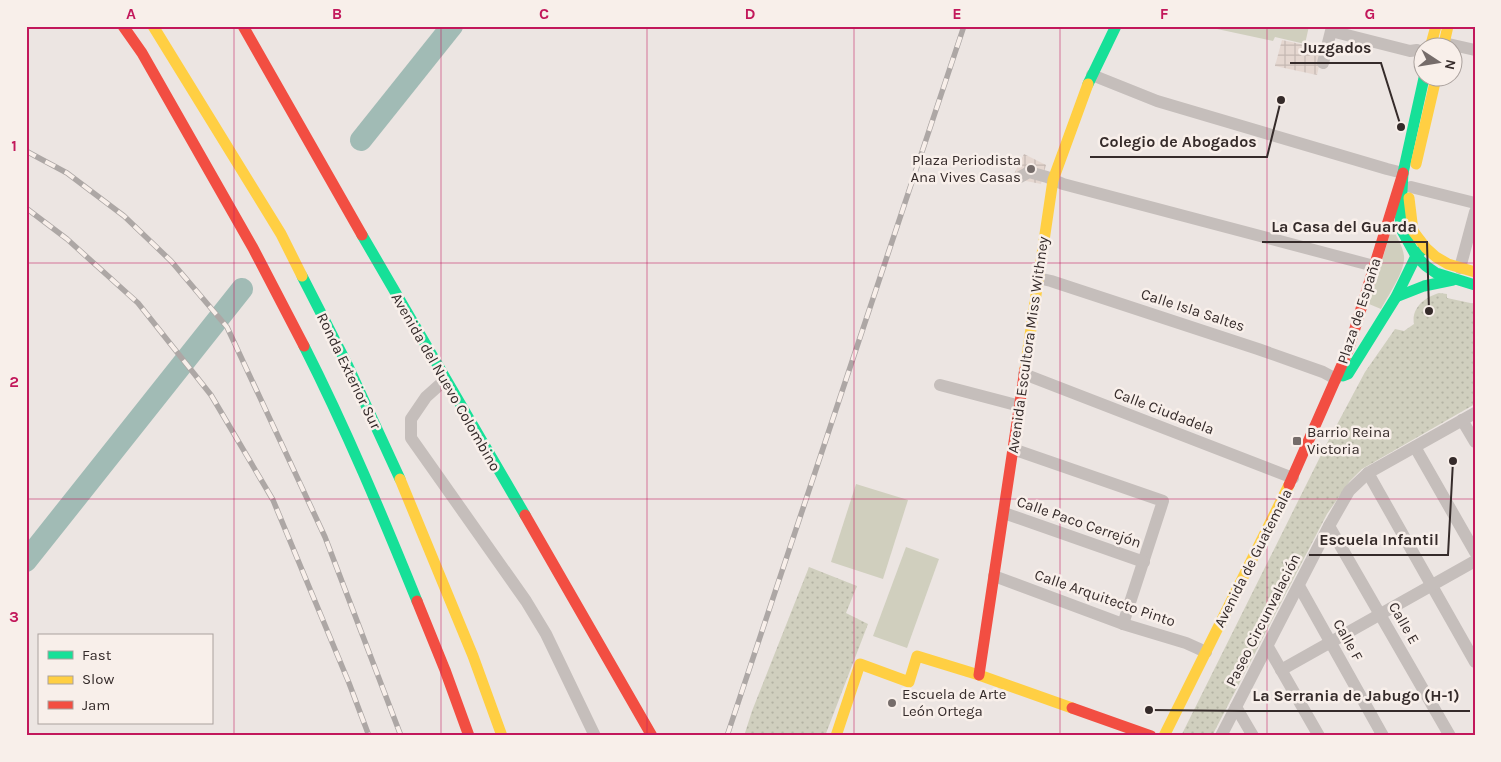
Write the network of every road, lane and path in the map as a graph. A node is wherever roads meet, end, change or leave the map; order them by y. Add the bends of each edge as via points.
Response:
1 (123, 26) edge
2 (153, 26) edge
3 (243, 26) edge
4 (1116, 26) edge
5 (1414, 50) edge
6 (1323, 63) dead end
7 (136, 65) dead end
8 (1092, 75) junction
9 (1422, 88) edge
10 (1434, 88) edge
11 (188, 136) junction
12 (1403, 173) junction
13 (1020, 177) dead end
14 (1053, 180) junction
15 (1411, 187) junction
16 (1475, 203) edge
17 (1475, 212) edge
18 (1426, 248) junction
19 (1416, 256) junction
20 (1374, 266) junction
21 (1475, 272) edge
22 (1458, 274) junction
23 (1038, 278) junction
24 (1475, 285) edge
25 (1396, 297) junction
26 (1024, 374) junction
27 (1336, 379) junction
28 (445, 380) junction
29 (940, 385) dead end
30 (1020, 406) junction
31 (1475, 413) edge
32 (1462, 420) junction
33 (1475, 442) edge
34 (1415, 447) junction
35 (1013, 449) junction
36 (1368, 473) junction
37 (1293, 478) junction
38 (1004, 513) junction
39 (1329, 526) junction
40 (1475, 552) edge
41 (1475, 561) edge
42 (1144, 562) junction
43 (994, 576) junction
44 (1299, 586) junction
45 (1431, 586) junction
46 (1380, 614) junction
47 (1123, 624) junction
48 (1331, 642) junction
49 (1268, 647) junction
50 (1206, 652) junction
51 (1475, 662) edge
52 (1281, 670) junction
53 (978, 675) junction
54 (1236, 707) junction
55 (469, 736) edge
56 (502, 736) edge
57 (595, 736) edge
58 (652, 736) edge
59 (836, 736) edge
60 (1151, 736) edge
61 (1164, 736) edge
62 (1221, 736) edge
63 (1253, 736) edge
64 (1318, 736) edge
65 (1383, 736) edge
66 (1450, 736) edge

1 - 11 main road, Ronda Exterior Sur via 142,53
2 - 56 main road, Ronda Exterior Sur via 281,234 347,364 407,494
3 - 28 main road, Avenida del Nuevo Colombino
4 - 8 main road, Avenida Escultora Miss Withney
5 - 6 street via 1331,31
7 - 11 main road
8 - 12 street via 1157,100
8 - 14 main road, Avenida Escultora Miss Withney
9 - 12 main road
10 - 15 main road
11 - 55 main road, Ronda Exterior Sur via 253,248 317,372 382,515
12 - 19 main road via 1400,227
12 - 20 main road, Plaza de España
13 - 14 street via 1030,172
14 - 20 street
14 - 23 main road, Avenida Escultora Miss Withney
15 - 16 street
15 - 18 main road via 1409,201 1413,231
17 - 22 street
18 - 19 main road, Plaza de España
18 - 22 main road
19 - 22 main road via 1436,273
19 - 25 main road, Plaza de España
20 - 27 main road, Plaza de España
21 - 22 main road
22 - 24 main road
22 - 25 main road, Plaza de España
23 - 26 main road, Avenida Escultora Miss Withney
23 - 27 street, Calle Isla Saltes via 1258,349
25 - 27 main road, Plaza de España via 1348,374
26 - 30 main road, Avenida Escultora Miss Withney
26 - 37 street, Calle Ciudadela
27 - 37 main road, Avenida de Guatemala
28 - 57 street via 426,397 411,419 410,438 526,601 546,634
28 - 58 main road, Avenida del Nuevo Colombino
29 - 30 street
30 - 35 main road, Avenida Escultora Miss Withney
31 - 32 street, Paseo Circunvalación
32 - 33 street
32 - 34 street, Paseo Circunvalación
34 - 36 street, Paseo Circunvalación
34 - 40 street
35 - 38 main road, Avenida Escultora Miss Withney
35 - 42 street via 1163,501
36 - 39 street, Paseo Circunvalación via 1349,491
36 - 45 street
37 - 50 main road, Avenida de Guatemala
38 - 42 street, Calle Paco Cerrejón
38 - 43 main road, Avenida Escultora Miss Withney
39 - 44 street, Paseo Circunvalación
39 - 46 street, Calle E
41 - 45 street
42 - 47 street
43 - 47 street, Calle Arquitecto Pinto
43 - 53 main road, Avenida Escultora Miss Withney
44 - 48 street, Calle F
44 - 49 street, Paseo Circunvalación
45 - 46 street
45 - 51 street
46 - 48 street
46 - 66 street, Calle E
47 - 50 street, Calle Arquitecto Pinto
48 - 52 street
48 - 65 street, Calle F
49 - 52 street
49 - 54 street, Paseo Circunvalación
50 - 61 main road, Avenida de Guatemala
52 - 64 street
53 - 59 main road via 917,656 909,682 860,664
53 - 60 main road
54 - 62 street, Paseo Circunvalación
54 - 63 street

